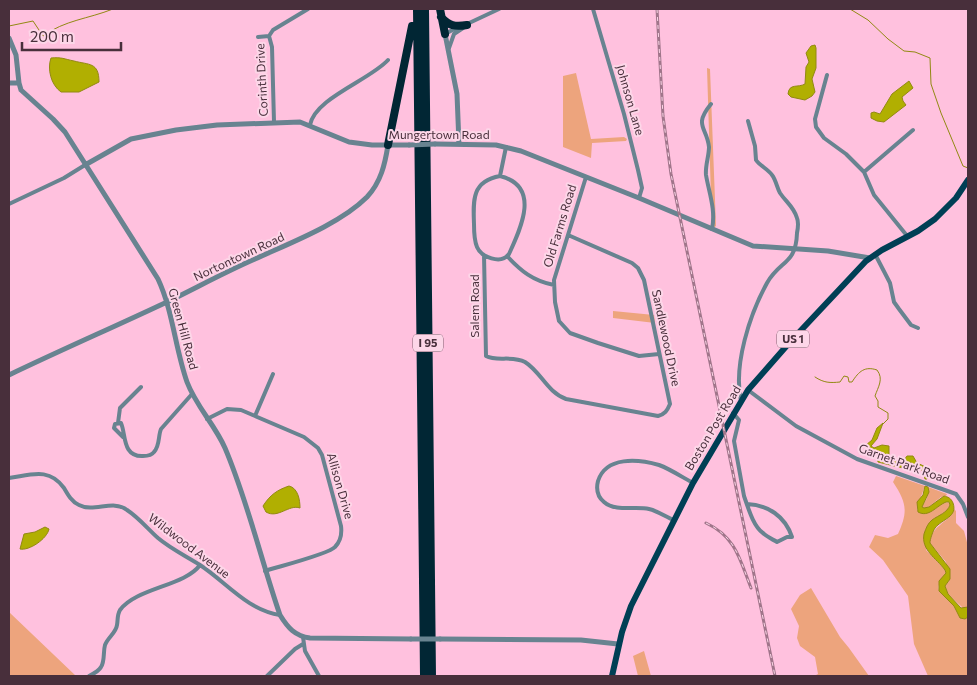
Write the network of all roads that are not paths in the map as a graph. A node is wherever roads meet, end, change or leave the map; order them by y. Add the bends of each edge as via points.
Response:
1 (308, 9) edge
2 (415, 9) edge
3 (425, 9) edge
4 (499, 9) edge
5 (593, 9) edge
6 (441, 13) edge
7 (467, 25) junction
8 (445, 34) junction
9 (269, 36) junction
10 (258, 37) dead end
11 (9, 38) edge
12 (449, 52) junction
13 (388, 60) dead end
14 (827, 75) dead end
15 (9, 83) edge
16 (19, 83) junction
17 (711, 104) dead end
18 (748, 120) dead end
19 (274, 122) junction
20 (310, 125) junction
21 (913, 130) dead end
22 (459, 144) junction
23 (388, 145) junction
24 (506, 146) junction
25 (85, 165) junction
26 (864, 172) junction
27 (500, 176) junction
28 (586, 177) junction
29 (968, 180) edge
30 (639, 198) junction
31 (9, 204) edge
32 (712, 229) junction
33 (568, 235) junction
34 (908, 237) junction
35 (795, 250) junction
36 (484, 255) junction
37 (507, 256) junction
38 (872, 256) junction
39 (554, 285) junction
40 (166, 302) junction
41 (918, 328) dead end
42 (659, 354) junction
43 (486, 356) joint
44 (273, 374) dead end
45 (9, 375) edge
46 (141, 387) dead end
47 (748, 390) junction
48 (192, 394) junction
49 (741, 400) junction
50 (733, 413) junction
51 (255, 416) junction
52 (207, 419) junction
53 (9, 478) edge
54 (693, 483) junction
55 (966, 503) edge
56 (747, 504) junction
57 (968, 517) edge
58 (674, 520) junction
59 (200, 565) junction
60 (265, 571) junction
61 (280, 615) junction
62 (303, 637) junction
63 (303, 644) junction
64 (618, 644) junction
65 (89, 676) edge
66 (267, 676) edge
67 (319, 676) edge
68 (424, 676) edge
69 (432, 676) edge
70 (612, 676) edge

1 - 9 street, Corinth Drive via 273,30
2 - 23 highway
2 - 68 highway, I 95
3 - 69 highway, I 95
4 - 7 street
5 - 30 street, Johnson Lane via 638,170 642,188
6 - 7 highway via 453,26
6 - 8 highway
7 - 8 street
7 - 12 street via 454,34
8 - 12 street
9 - 10 street, Corinth Drive
9 - 19 street, Corinth Drive
11 - 16 street via 16,55
12 - 22 street via 457,94
13 - 20 street via 335,96 315,114
14 - 26 street via 815,119 816,127 824,138
15 - 16 street
16 - 25 street, Green Hill Road via 21,90 65,132
17 - 32 street via 702,123 708,147 706,172 712,200
18 - 35 street via 756,160 772,175 798,218
19 - 20 street, Mungertown Road
19 - 25 street, Mungertown Road via 181,129 139,137
20 - 23 street, Mungertown Road via 343,140
21 - 26 street
22 - 23 street, Mungertown Road, bridge
22 - 24 street, Mungertown Road
23 - 40 street, Nortontown Road via 378,182 368,196 352,209 304,237
24 - 27 street
24 - 28 street, Mungertown Road
25 - 31 street, Mungertown Road
25 - 40 street, Green Hill Road via 158,279
26 - 34 street via 874,195
27 - 36 street via 484,183 474,195 475,241
27 - 37 street via 517,184 525,200
28 - 30 street, Mungertown Road
28 - 33 street, Old Farms Road
29 - 34 main road, Boston Post Road / US 1 via 948,207
30 - 32 street, Mungertown Road
32 - 35 street, Mungertown Road via 753,246
33 - 39 street, Old Farms Road
33 - 42 street, Sandlewood Drive via 638,268 644,280
34 - 38 main road, Boston Post Road / US 1
35 - 38 street, Mungertown Road
35 - 49 street via 768,282 745,338 739,371
36 - 37 street via 497,259
36 - 43 street, Salem Road
37 - 39 street via 523,273
38 - 41 street via 890,283 898,309 911,325
38 - 47 main road, Boston Post Road / US 1
39 - 42 street, Old Farms Road via 558,317 570,333 637,356
40 - 45 street, Nortontown Road
40 - 48 street, Green Hill Road
42 - 43 street, Sandlewood Drive via 670,404 668,410 658,416 566,399 552,392 526,363 514,358
44 - 51 street
46 - 48 street via 120,408 118,423 121,423 129,449 142,456 155,451 161,429
47 - 49 main road, Boston Post Road / US 1
47 - 55 street, Garnet Park Road via 796,426 857,459 956,494
48 - 52 street, Green Hill Road
49 - 50 main road, Boston Post Road / US 1
50 - 54 main road, Boston Post Road / US 1
50 - 56 street via 739,420 734,441
51 - 52 street, Allison Drive via 233,408
51 - 60 street, Allison Drive via 304,437 318,448 342,533 332,550
52 - 60 street, Green Hill Road via 224,445
53 - 59 street, Wildwood Avenue via 48,475 60,482 79,506 126,509 159,539
54 - 58 main road, Boston Post Road / US 1
54 - 58 street via 659,466 623,462 609,466 598,481 598,494 606,504 650,509
55 - 57 street, Garnet Park Road
56 - 56 street via 775,513 785,521 792,536 777,542 764,534
58 - 64 main road, Boston Post Road / US 1 via 631,606
59 - 61 street, Wildwood Avenue via 240,597 271,614
59 - 65 street via 120,610 116,628 105,647 103,665
60 - 61 street, Green Hill Road
61 - 62 street, Green Hill Road via 289,628
62 - 63 street
62 - 64 street, bridge via 581,640
63 - 66 street
63 - 67 street
64 - 70 main road, Boston Post Road / US 1

